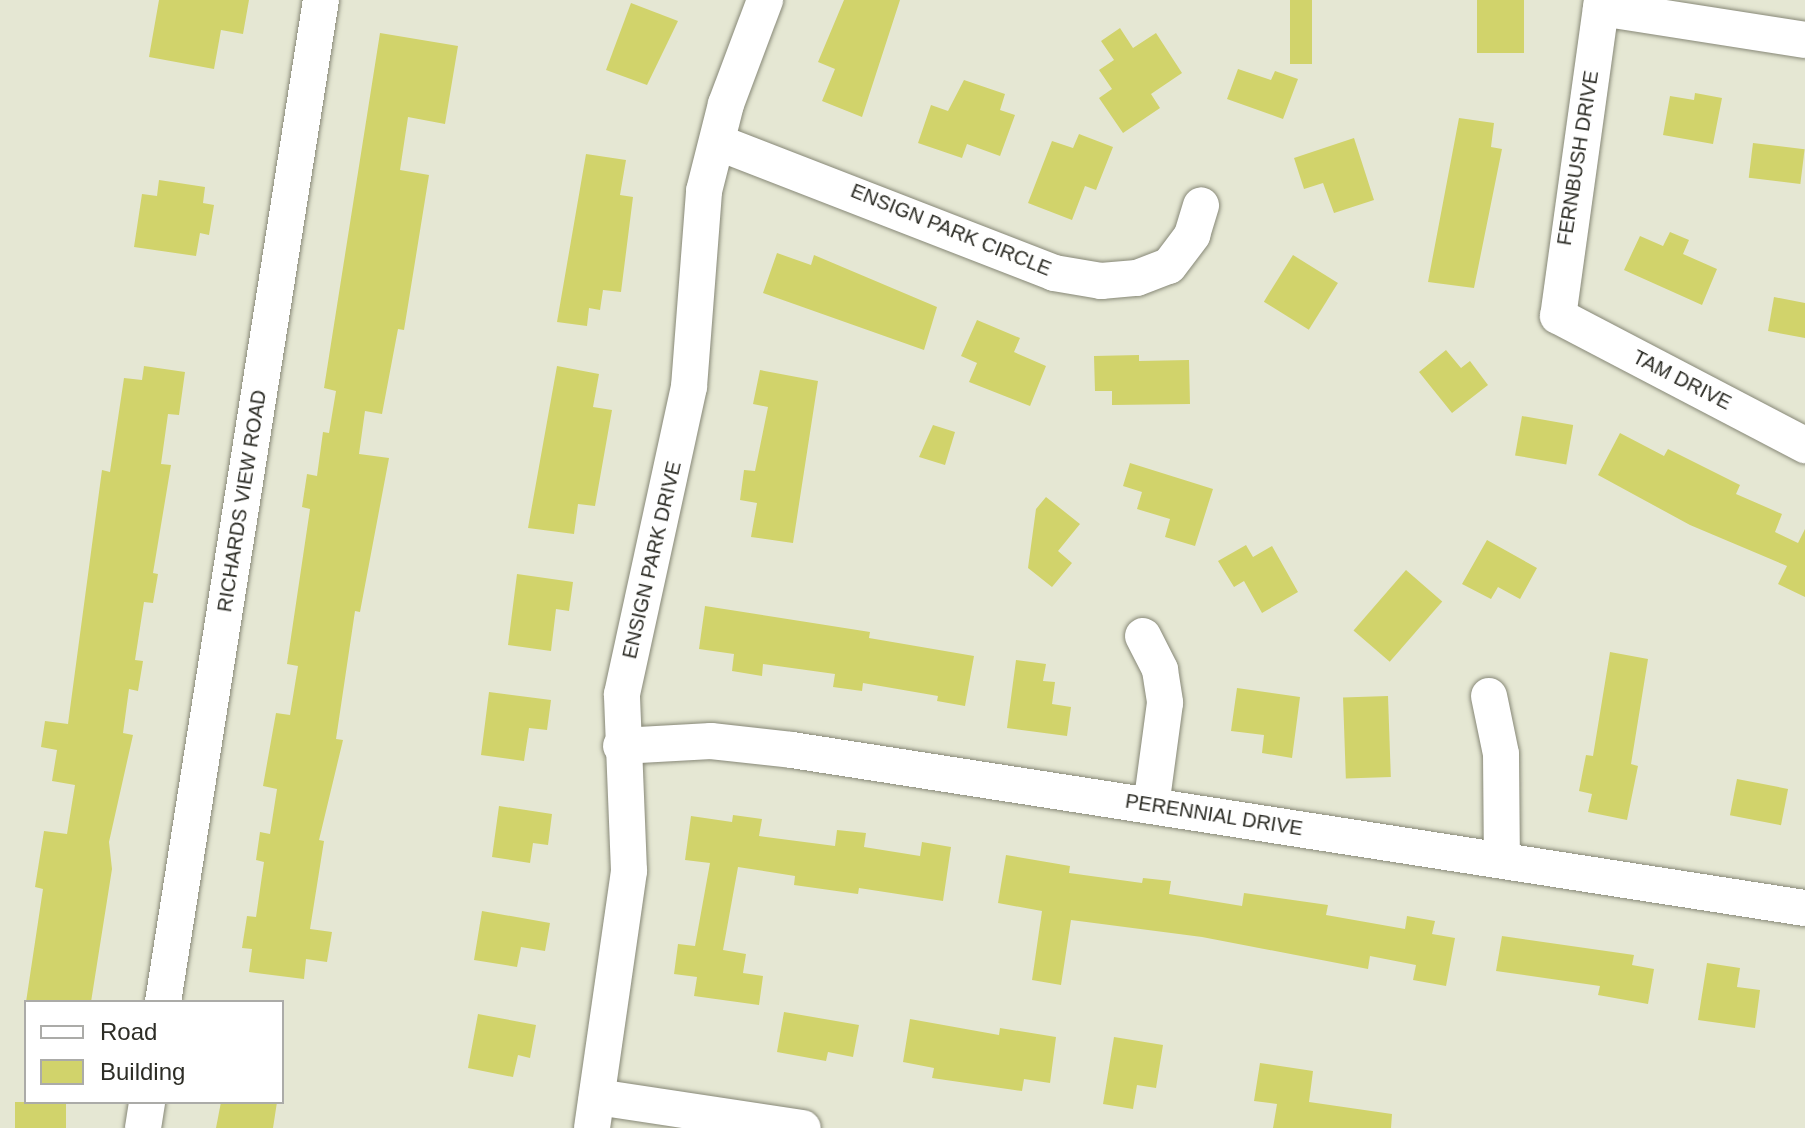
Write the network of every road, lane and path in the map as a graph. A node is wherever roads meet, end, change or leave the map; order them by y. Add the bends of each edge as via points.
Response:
1 (321, 0) edge
2 (765, 0) edge
3 (1601, 4) edge
4 (1805, 40) edge
5 (717, 142) junction
6 (1201, 205) dead end
7 (1558, 316) joint
8 (1805, 445) edge
9 (1143, 636) dead end
10 (1489, 696) dead end
11 (621, 746) junction
12 (1151, 806) junction
13 (1502, 860) junction
14 (1805, 908) edge
15 (163, 1000) edge
16 (147, 1104) edge
17 (595, 1113) edge
18 (143, 1128) edge
19 (803, 1128) edge

1 - 15 street, RICHARDS VIEW ROAD
2 - 5 street, ENSIGN PARK DRIVE
3 - 4 street
3 - 7 street, FERNBUSH DRIVE
5 - 6 street, ENSIGN PARK CIRCLE via 1054,273 1101,281 1137,278 1169,266 1192,235
5 - 11 street, ENSIGN PARK DRIVE via 704,191 689,387 664,518 631,644
7 - 8 street, TAM DRIVE
9 - 12 street via 1160,670 1165,703
10 - 13 street via 1501,754
11 - 12 street, PERENNIAL DRIVE via 711,741 792,750
11 - 17 street, ENSIGN PARK DRIVE via 629,871
12 - 13 street, PERENNIAL DRIVE
13 - 14 street, PERENNIAL DRIVE
16 - 18 street
17 - 19 street

